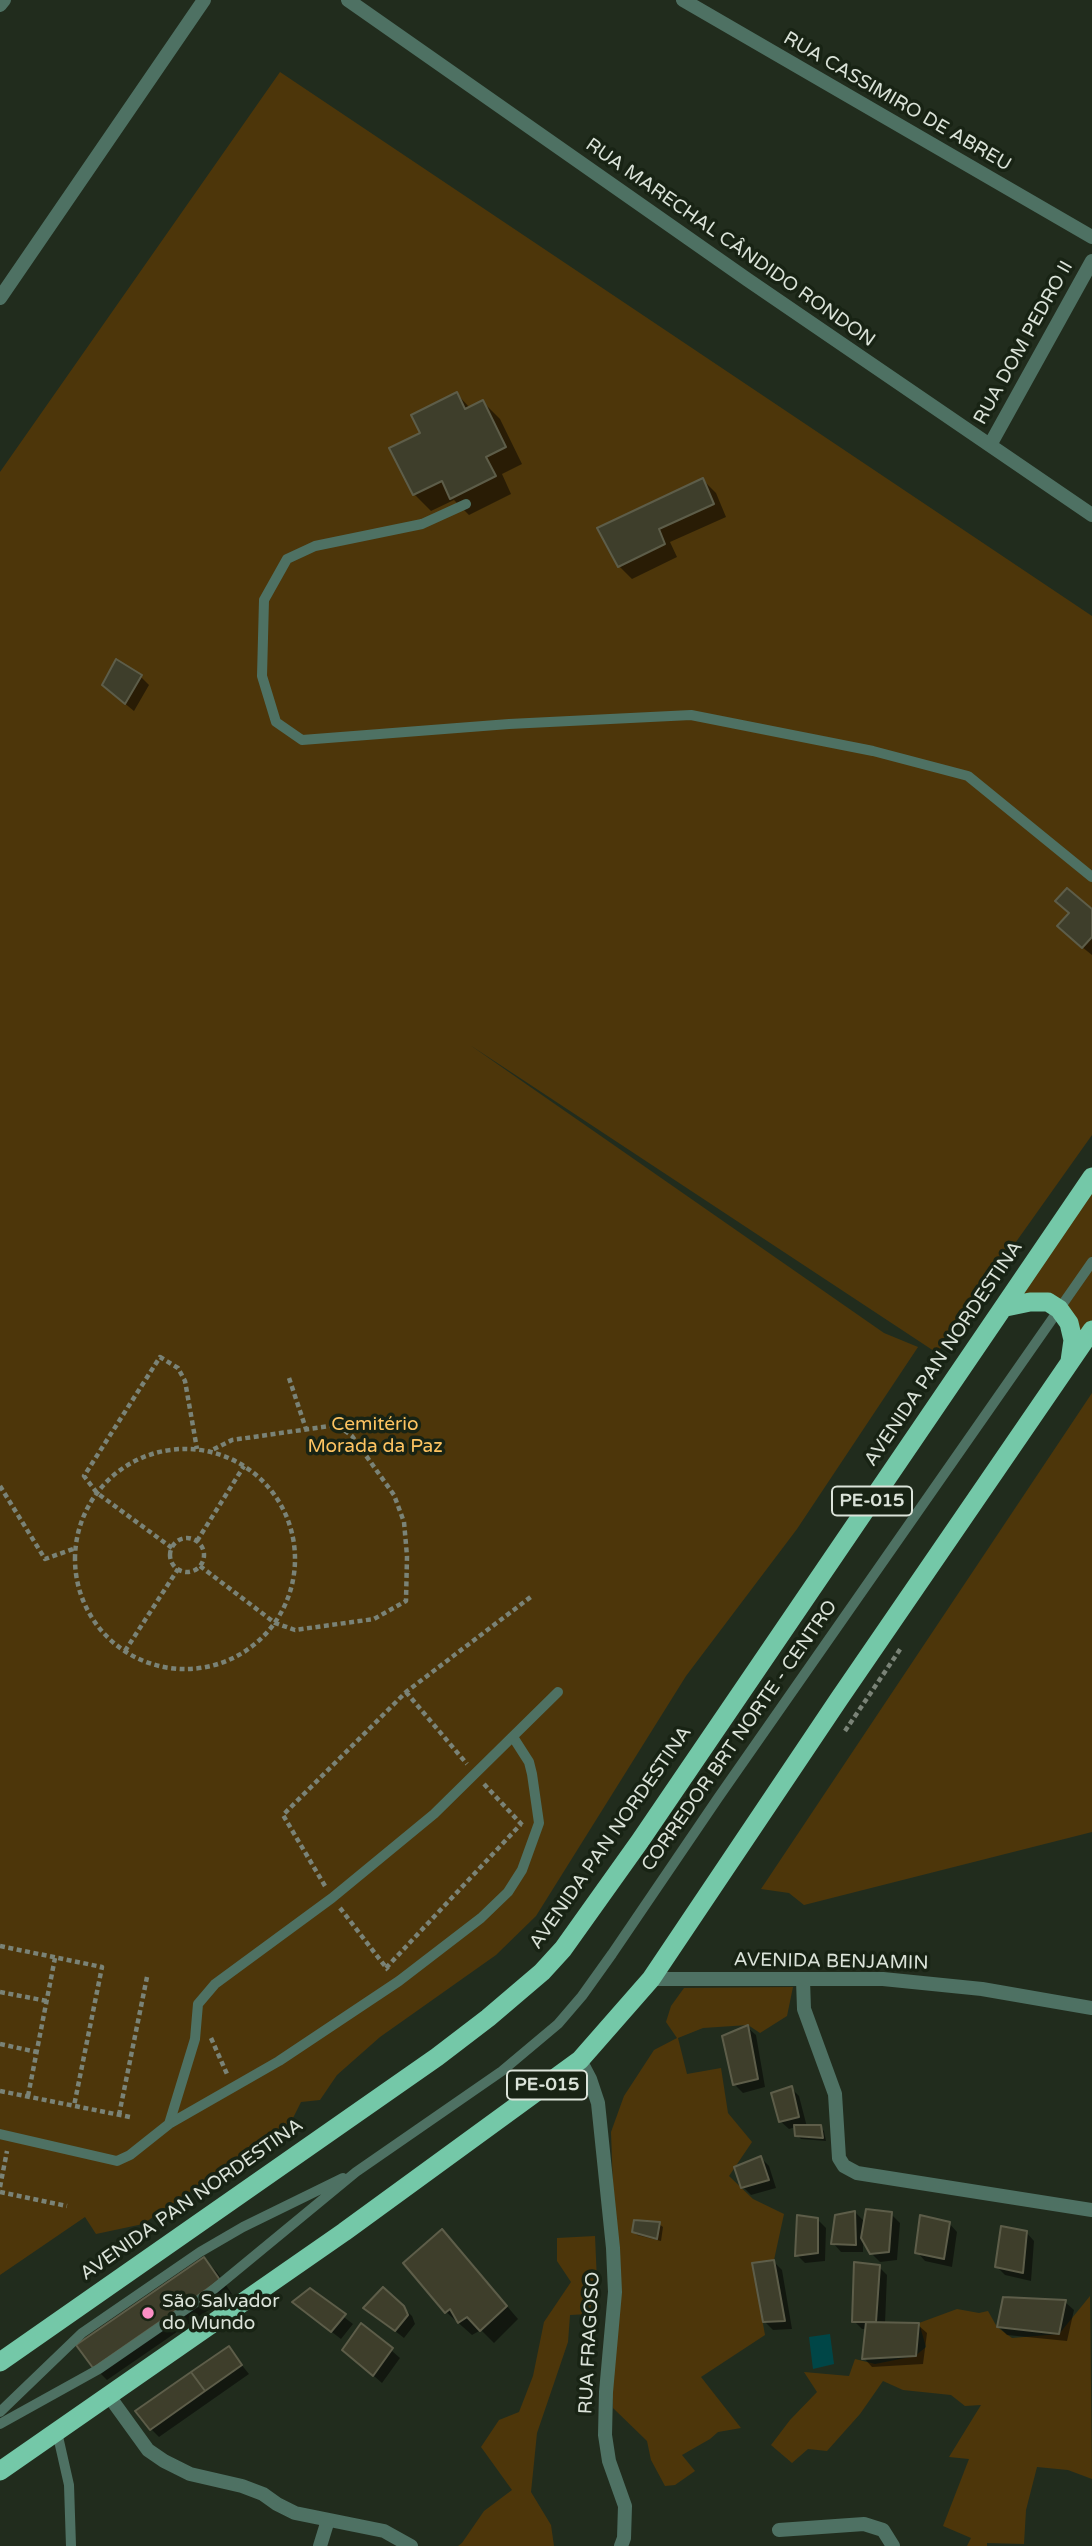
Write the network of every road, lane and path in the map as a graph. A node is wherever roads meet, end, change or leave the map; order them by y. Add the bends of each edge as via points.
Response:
1 (4, 0) edge
2 (204, 0) edge
3 (348, 0) edge
4 (683, 0) edge
5 (0, 5) edge
6 (1092, 237) edge
7 (1092, 261) edge
8 (0, 298) edge
9 (990, 445) junction
10 (466, 504) dead end
11 (1092, 514) edge
12 (1092, 877) edge
13 (1092, 1177) edge
14 (1092, 1262) edge
15 (1006, 1307) junction
16 (1059, 1309) junction
17 (1092, 1330) edge
18 (1069, 1366) junction
19 (289, 1378) dead end
20 (306, 1429) junction
21 (197, 1449) junction
22 (209, 1451) junction
23 (244, 1466) junction
24 (0, 1486) edge
25 (97, 1493) junction
26 (197, 1541) junction
27 (76, 1548) junction
28 (172, 1548) junction
29 (200, 1566) junction
30 (178, 1569) junction
31 (532, 1596) dead end
32 (275, 1623) junction
33 (125, 1651) junction
34 (558, 1692) dead end
35 (513, 1737) junction
36 (283, 1815) dead end
37 (539, 1823) junction
38 (0, 1946) edge
39 (55, 1958) junction
40 (386, 1968) dead end
41 (147, 1977) dead end
42 (651, 1979) junction
43 (803, 1980) junction
44 (0, 1992) edge
45 (47, 2001) junction
46 (198, 2004) junction
47 (1092, 2008) edge
48 (0, 2044) edge
49 (37, 2052) junction
50 (579, 2060) junction
51 (233, 2088) junction
52 (0, 2091) edge
53 (28, 2096) junction
54 (74, 2106) junction
55 (120, 2115) junction
56 (130, 2117) dead end
57 (169, 2124) junction
58 (0, 2134) edge
59 (10, 2140) dead end
60 (356, 2172) junction
61 (0, 2189) edge
62 (67, 2206) dead end
63 (1092, 2210) edge
64 (0, 2362) edge
65 (109, 2396) junction
66 (0, 2412) edge
67 (0, 2424) edge
68 (57, 2432) junction
69 (0, 2471) edge
70 (328, 2520) junction
71 (779, 2530) dead end
72 (71, 2546) edge
73 (320, 2546) edge
74 (411, 2546) edge
75 (621, 2546) edge
76 (893, 2546) edge

1 - 5 street
2 - 8 street
3 - 9 street, RUA MARECHAL CÂNDIDO RONDON
4 - 6 street, RUA CASSIMIRO DE ABREU
7 - 9 street, RUA DOM PEDRO II
9 - 11 street, RUA MARECHAL CÂNDIDO RONDON
10 - 12 lane via 422,524 315,546 287,559 264,600 262,676 276,722 302,740 691,715 873,751 968,776
13 - 15 highway, AVENIDA PAN NORDESTINA / PE-015
14 - 16 lane, CORREDOR BRT NORTE - CENTRO
15 - 16 highway via 1030,1301
15 - 64 highway, AVENIDA PAN NORDESTINA / PE-015 via 563,1950 437,2057
16 - 18 highway via 1069,1322 1073,1340
16 - 60 lane, CORREDOR BRT NORTE - CENTRO via 582,1996 558,2024 502,2071
17 - 18 highway, PE-015
18 - 42 highway, PE-015
19 - 20 path
20 - 22 path via 232,1440
20 - 32 path via 337,1424 352,1436 394,1495 404,1522 406,1601 374,1619 295,1630
21 - 22 path
21 - 25 path via 147,1455 114,1474
21 - 25 path via 186,1381 178,1367 160,1357 84,1476
22 - 23 path
23 - 26 path
23 - 32 path via 276,1497 293,1538 293,1582
24 - 27 path via 45,1559
25 - 27 path via 83,1519
25 - 28 path
26 - 28 path via 178,1540
26 - 29 path via 203,1548
27 - 33 path via 77,1577 86,1606 103,1631
28 - 30 path via 170,1555
29 - 30 path via 193,1571
29 - 32 path
30 - 33 path
31 - 36 path via 406,1692
32 - 33 path via 244,1652 206,1667 164,1667
34 - 35 lane
35 - 37 lane via 529,1762
35 - 46 lane via 434,1814 332,1898 215,1984
37 - 40 path via 521,1824
37 - 51 lane via 523,1870 481,1918 400,1981
38 - 39 path
39 - 45 path
39 - 54 path via 102,1967
41 - 55 path
42 - 43 street, AVENIDA BENJAMIN
42 - 50 highway, PE-015
43 - 47 street, AVENIDA BENJAMIN via 930,1983
43 - 63 street via 804,2009 835,2094 839,2158 844,2166 857,2172
44 - 45 path
45 - 49 path
46 - 51 path
46 - 57 lane via 195,2039
48 - 49 path
49 - 53 path
50 - 65 highway, PE-015
50 - 75 street, RUA FRAGOSO via 598,2103 612,2248 615,2292 605,2435 625,2506
51 - 57 lane
52 - 53 path
53 - 54 path
54 - 55 path
55 - 56 path
57 - 58 lane via 117,2161
59 - 61 path
60 - 66 lane, CORREDOR BRT NORTE - CENTRO via 200,2252 82,2333
60 - 67 lane, CORREDOR BRT NORTE - CENTRO via 208,2294 99,2369
61 - 62 path
65 - 68 highway, PE-015
65 - 70 street via 148,2450 164,2461 190,2474 252,2490 295,2513
68 - 69 highway, PE-015
68 - 72 lane via 69,2485
70 - 73 street
70 - 74 street via 384,2530
71 - 76 street via 864,2524 883,2530

